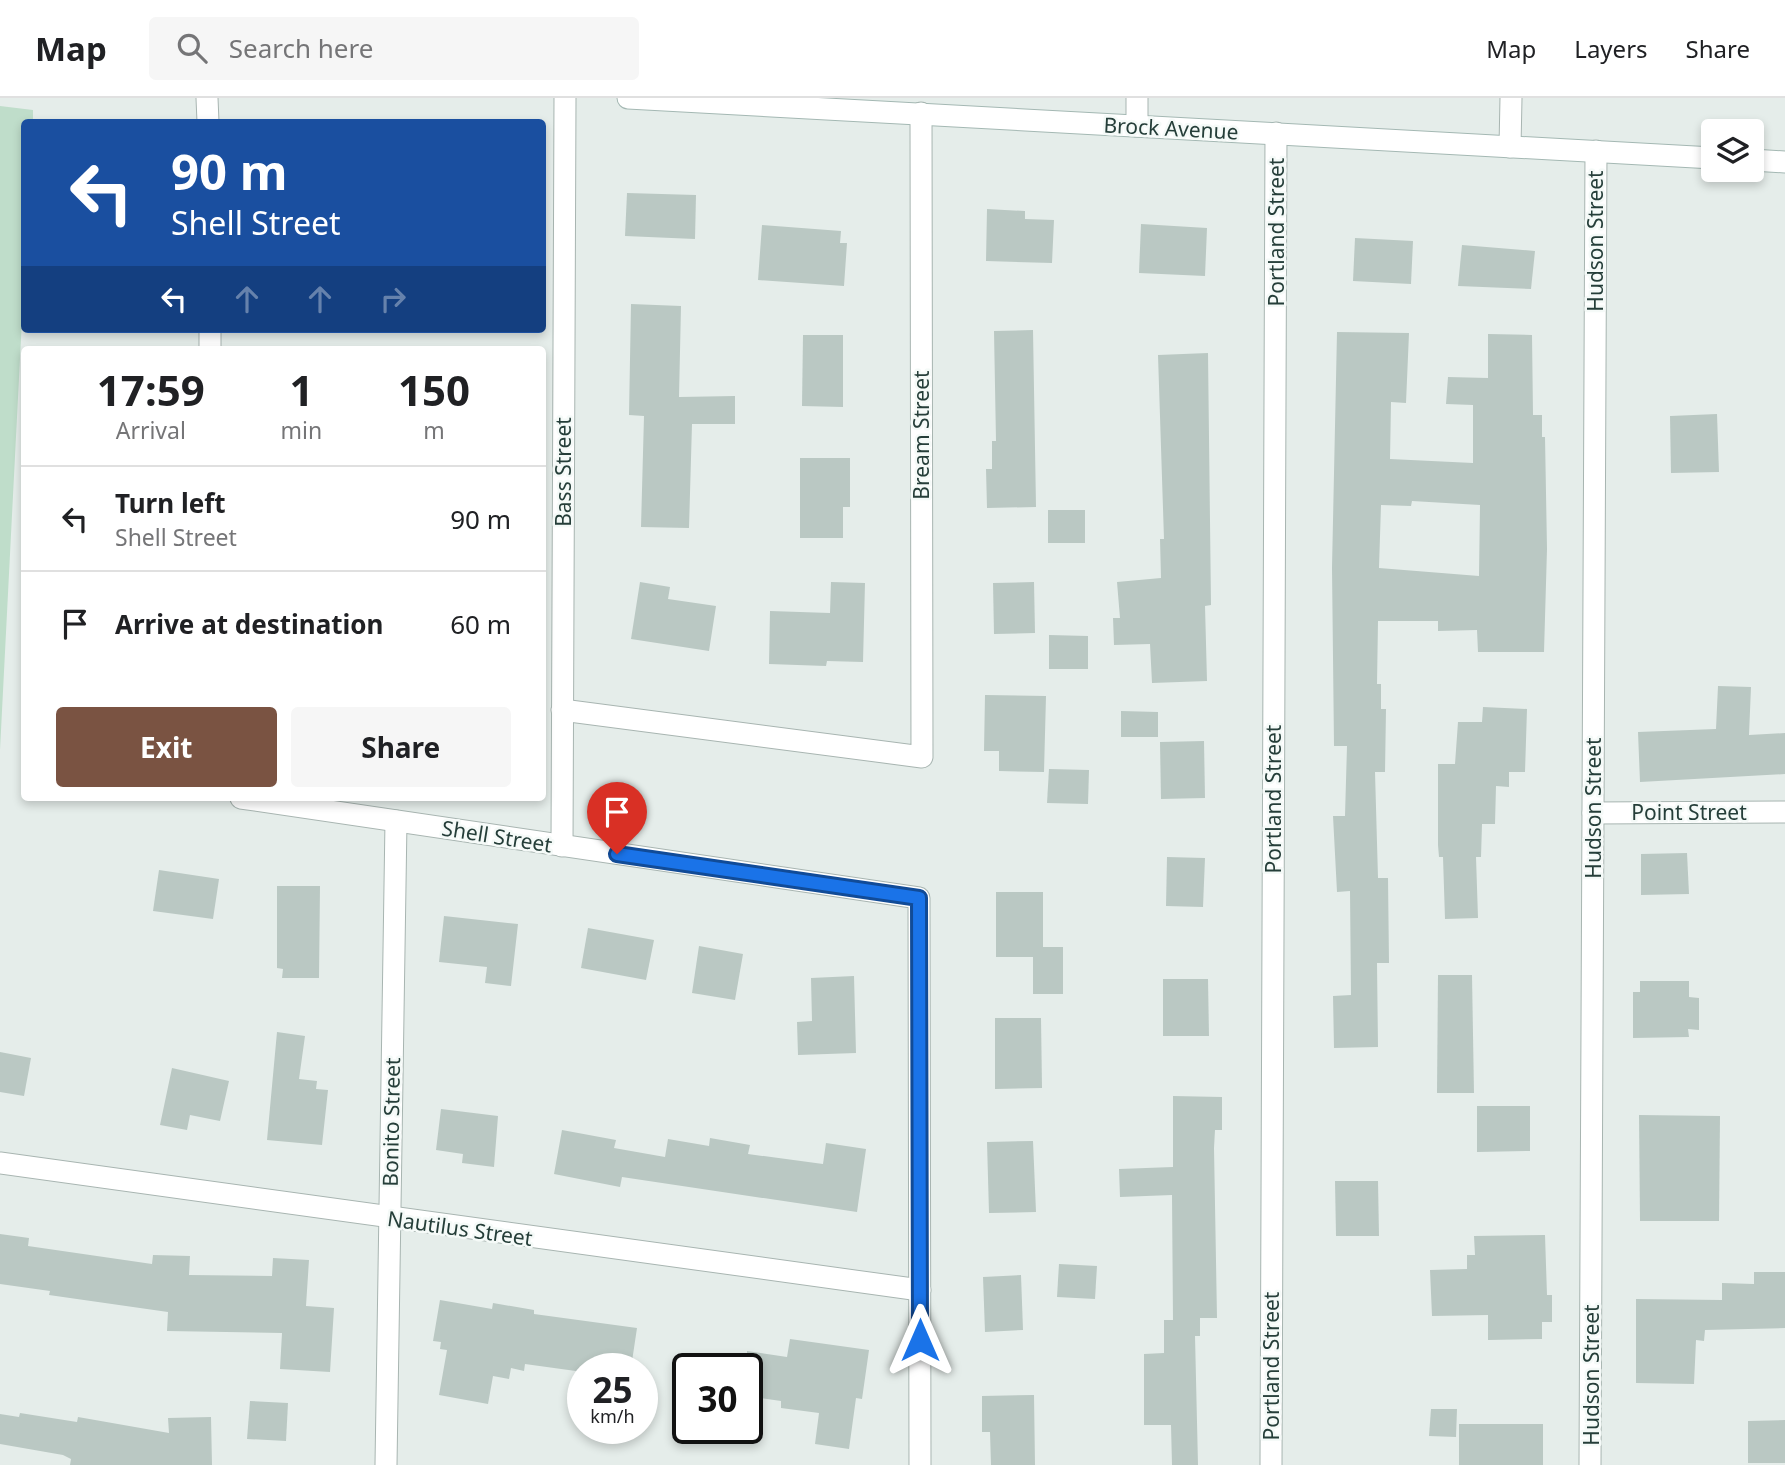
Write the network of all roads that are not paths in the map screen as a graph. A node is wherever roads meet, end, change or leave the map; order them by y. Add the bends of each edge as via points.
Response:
1 (207, 98) edge
2 (565, 98) edge
3 (628, 98) edge
4 (1137, 98) edge
5 (1511, 98) edge
6 (921, 113) junction
7 (208, 119) edge
8 (1137, 126) junction
9 (1276, 134) junction
10 (1510, 147) junction
11 (1596, 151) junction
12 (1701, 157) edge
13 (1764, 161) edge
14 (1785, 162) edge
15 (562, 710) junction
16 (261, 801) edge
17 (1785, 812) edge
18 (1592, 813) junction
19 (396, 821) junction
20 (562, 846) junction
21 (0, 1163) edge
22 (390, 1218) junction
23 (920, 1290) junction
24 (386, 1465) edge
25 (920, 1465) edge
26 (1271, 1465) edge
27 (1590, 1465) edge

1 - 7 street
2 - 15 street, Bass Street
3 - 6 street, Brock Avenue
4 - 8 street
5 - 10 street
6 - 8 street, Brock Avenue
6 - 15 street, Bream Street via 922,757
8 - 9 street, Brock Avenue
9 - 10 street, Brock Avenue
9 - 26 street, Portland Street
10 - 11 street, Brock Avenue
11 - 12 street, Brock Avenue
11 - 18 street, Hudson Street
13 - 14 street
15 - 20 street, Bass Street
16 - 19 street, Shell Street
17 - 18 street, Point Street
18 - 27 street, Hudson Street
19 - 20 street, Shell Street
19 - 22 street, Bonito Street
20 - 23 street, Shell Street via 919,898
21 - 22 street, Nautilus Street
22 - 23 street, Nautilus Street
22 - 24 street, Bonito Street
23 - 25 street

